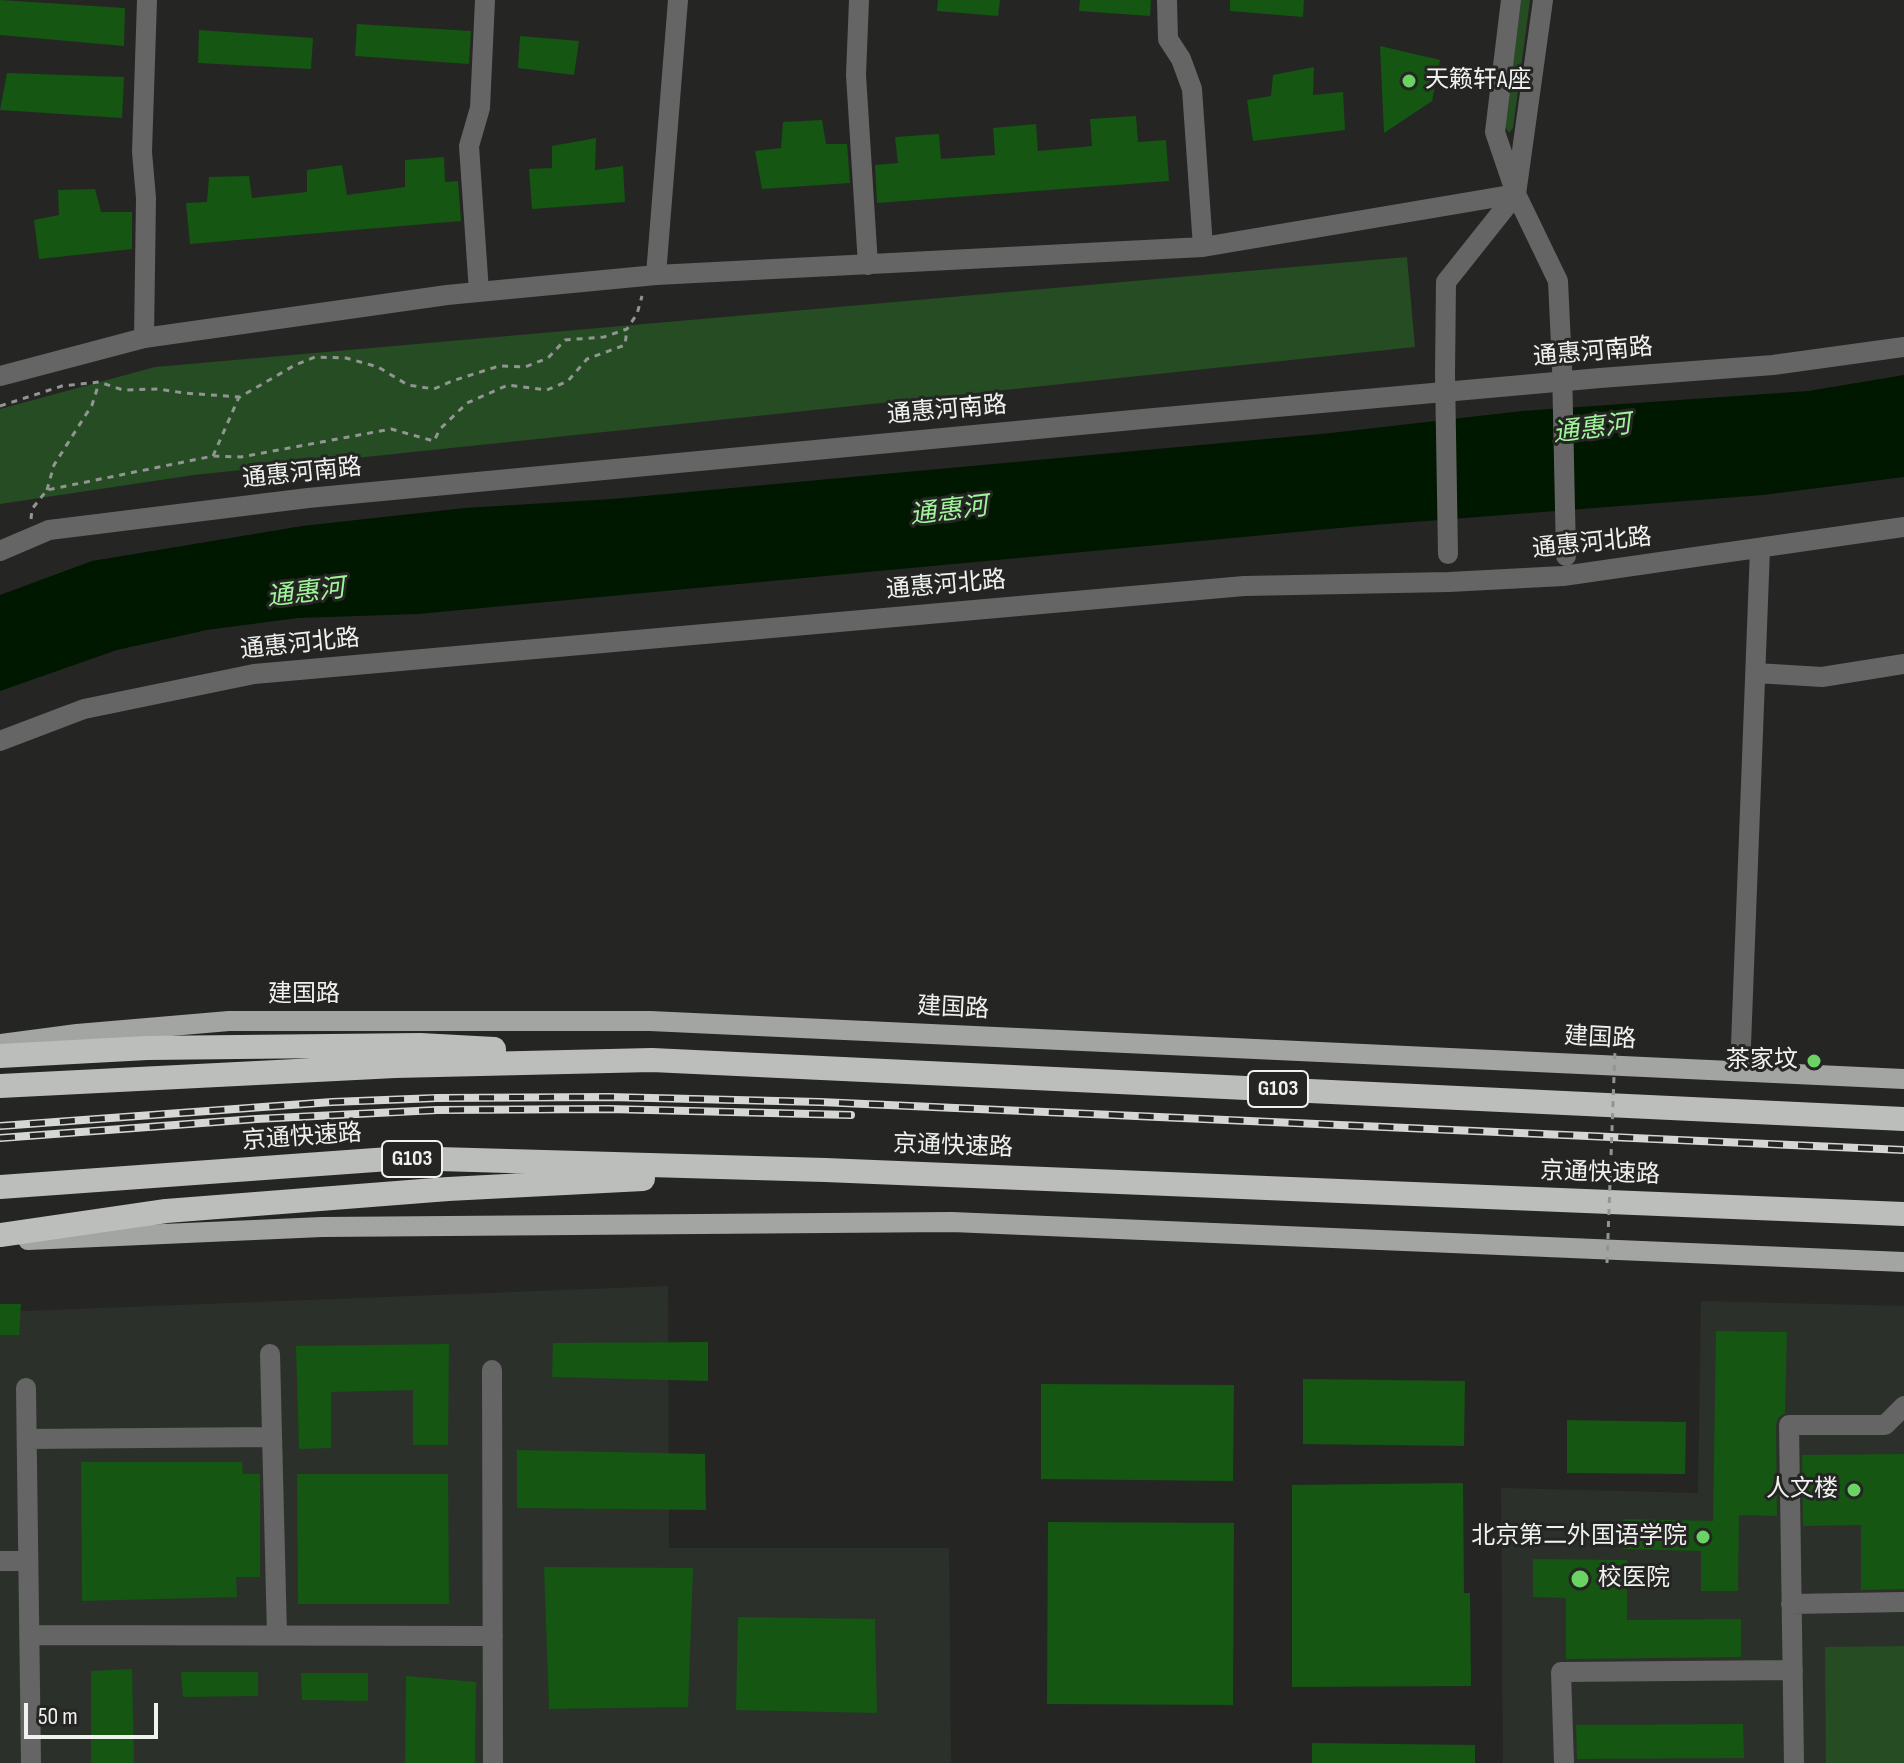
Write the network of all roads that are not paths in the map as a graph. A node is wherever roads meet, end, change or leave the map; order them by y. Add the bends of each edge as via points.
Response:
1 (147, 0) edge
2 (485, 0) edge
3 (678, 0) edge
4 (859, 0) edge
5 (1167, 0) edge
6 (1511, 0) edge
7 (1543, 0) edge
8 (1516, 194) junction
9 (1203, 247) junction
10 (868, 265) junction
11 (650, 276) junction
12 (479, 292) junction
13 (144, 338) junction
14 (1904, 347) edge
15 (0, 376) edge
16 (1904, 527) edge
17 (1760, 549) junction
18 (0, 551) edge
19 (1564, 566) junction
20 (1449, 582) junction
21 (1904, 664) edge
22 (1756, 673) junction
23 (0, 741) edge
24 (0, 1044) edge
25 (0, 1056) edge
26 (652, 1060) junction
27 (1740, 1071) junction
28 (1904, 1079) edge
29 (0, 1086) edge
30 (1904, 1119) edge
31 (825, 1170) junction
32 (0, 1187) edge
33 (1904, 1214) edge
34 (0, 1235) edge
35 (0, 1242) edge
36 (1904, 1262) edge
37 (270, 1354) dead end
38 (492, 1370) dead end
39 (26, 1388) dead end
40 (1904, 1406) edge
41 (272, 1437) junction
42 (27, 1439) junction
43 (0, 1561) edge
44 (28, 1561) junction
45 (1904, 1602) edge
46 (1791, 1604) junction
47 (29, 1635) junction
48 (277, 1635) junction
49 (493, 1636) junction
50 (1793, 1670) junction
51 (31, 1763) edge
52 (493, 1763) edge
53 (1564, 1763) edge
54 (1794, 1763) edge

1 - 13 street
2 - 12 street via 480,108 469,146
3 - 11 street
4 - 10 street via 856,75
5 - 9 street via 1168,39 1192,89
6 - 8 street via 1495,132
7 - 8 street
8 - 9 street
8 - 19 street, bridge via 1558,281
8 - 20 street, bridge via 1446,282
9 - 10 street
10 - 11 street
11 - 12 street
12 - 13 street
13 - 15 street
14 - 18 street, 通惠河南路 via 1773,365 308,498 49,530
16 - 17 street, 通惠河北路
17 - 19 street, 通惠河北路
17 - 22 street
19 - 20 street, 通惠河北路
20 - 23 street, 通惠河北路 via 1244,586 254,674 84,709
21 - 22 street via 1822,677
22 - 27 street
24 - 27 main road, 建国路 via 229,1021 650,1021
25 - 26 highway via 147,1048 420,1045
26 - 29 highway, G103 via 395,1066
26 - 30 highway, G103
27 - 28 main road, 建国路
31 - 32 highway, 京通快速路 / G103 via 403,1158
31 - 33 highway, 京通快速路 / G103
31 - 34 highway via 448,1189 166,1211
35 - 36 main road via 322,1227 952,1222
37 - 41 street
38 - 49 street
39 - 42 street
40 - 46 street via 1885,1425 1789,1425
41 - 42 street
41 - 48 street
42 - 44 street
43 - 44 street
44 - 47 street
45 - 46 street
46 - 50 street
47 - 48 street
47 - 51 street
48 - 49 street
49 - 52 street
50 - 53 street via 1561,1672
50 - 54 street

